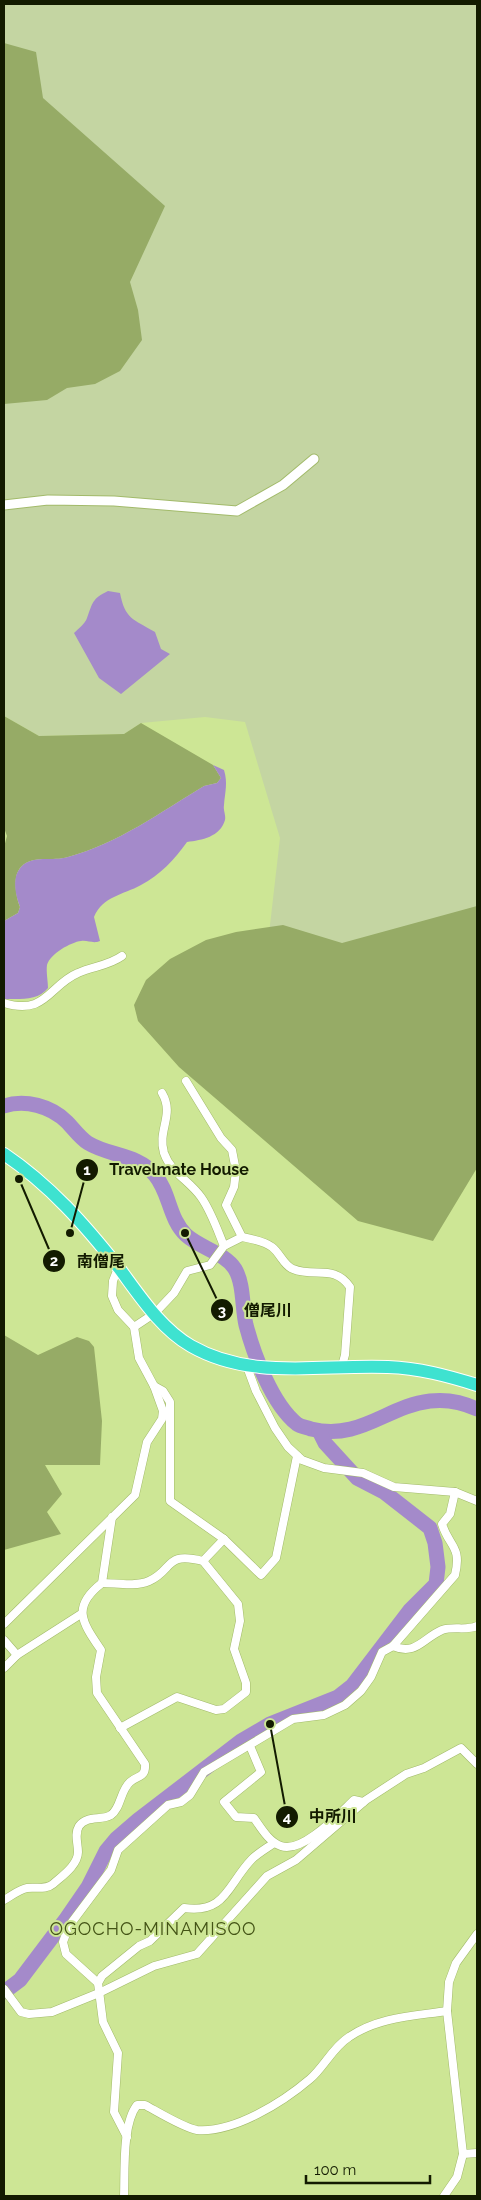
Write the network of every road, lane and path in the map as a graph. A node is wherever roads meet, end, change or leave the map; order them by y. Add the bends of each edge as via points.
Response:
1 (314, 459) dead end
2 (4, 504) edge
3 (122, 956) dead end
4 (4, 1004) edge
5 (186, 1081) dead end
6 (162, 1093) dead end
7 (4, 1154) edge
8 (242, 1237) junction
9 (224, 1246) junction
10 (118, 1268) junction
11 (155, 1313) junction
12 (134, 1327) junction
13 (252, 1365) junction
14 (340, 1369) junction
15 (477, 1385) edge
16 (154, 1386) junction
17 (297, 1456) junction
18 (455, 1492) junction
19 (477, 1501) edge
20 (112, 1518) junction
21 (224, 1539) junction
22 (203, 1561) junction
23 (102, 1583) junction
24 (81, 1614) junction
25 (4, 1624) edge
26 (477, 1626) edge
27 (4, 1640) edge
28 (393, 1646) junction
29 (17, 1654) junction
30 (4, 1668) edge
31 (120, 1728) junction
32 (250, 1746) junction
33 (477, 1764) edge
34 (363, 1802) junction
35 (274, 1843) junction
36 (4, 1900) edge
37 (477, 1934) edge
38 (98, 1983) junction
39 (4, 1989) edge
40 (99, 1994) junction
41 (447, 2011) junction
42 (127, 2136) junction
43 (477, 2153) edge
44 (463, 2154) junction
45 (124, 2196) edge
46 (444, 2196) edge

1 - 2 street via 283,485 237,511 114,501 48,500
3 - 4 street via 70,977 42,1001 31,1005
5 - 8 street via 232,1150 236,1171 234,1187 226,1205
6 - 9 street via 168,1109 162,1141 164,1153 175,1173 194,1187 201,1197
7 - 10 highway via 53,1192
8 - 9 street
8 - 14 street via 271,1246 289,1268 333,1273 346,1281 350,1296 345,1355
9 - 11 street via 210,1265 187,1271 174,1293
10 - 11 highway
10 - 12 street via 112,1296 118,1310
11 - 12 street
11 - 13 highway via 190,1346
12 - 16 street via 138,1358
13 - 14 highway
13 - 17 street via 256,1391 275,1428
14 - 15 highway via 408,1369
16 - 20 street via 163,1411 162,1419 148,1442 134,1495
16 - 21 street via 163,1391 170,1402 170,1501
17 - 18 street via 324,1468 363,1473 394,1487
17 - 21 street via 276,1558 262,1575
18 - 19 street
18 - 28 street via 450,1514 442,1524 456,1548 456,1575
20 - 23 street
20 - 25 street
21 - 22 street
22 - 23 street via 172,1560 160,1574 138,1584
22 - 31 street via 238,1604 240,1621 234,1649 246,1692 224,1709 216,1710 177,1697
23 - 24 street via 83,1601
24 - 29 street
24 - 31 street via 101,1650 97,1693
26 - 28 street via 442,1630 409,1650
27 - 29 street
28 - 32 street via 382,1652 371,1677 345,1705 324,1715 293,1719
29 - 30 street
31 - 36 street via 145,1764 144,1775 130,1782 111,1815 87,1820 80,1825 76,1832 78,1857 51,1886 26,1888
32 - 35 street via 261,1772 224,1802 236,1818 254,1818
32 - 38 street via 204,1772 190,1795 181,1802 168,1805 118,1850 111,1870 69,1926 63,1942 66,1954
33 - 34 street via 460,1748 406,1774
34 - 35 street via 354,1800 303,1843 292,1848
34 - 40 street via 296,1860 267,1876 197,1954 154,1966
35 - 38 street via 252,1858 224,1899 200,1910 184,1908 150,1941 102,1976
37 - 41 street via 456,1963 449,1982
38 - 40 street
39 - 40 street via 21,2012 29,2014 52,2012
40 - 42 street via 103,2022 118,2053 114,2112
41 - 42 street via 387,2019 370,2025 347,2038 310,2079 246,2120 196,2130 145,2105 137,2105 131,2113
41 - 44 street
42 - 45 street
43 - 44 street
44 - 46 street via 457,2177

